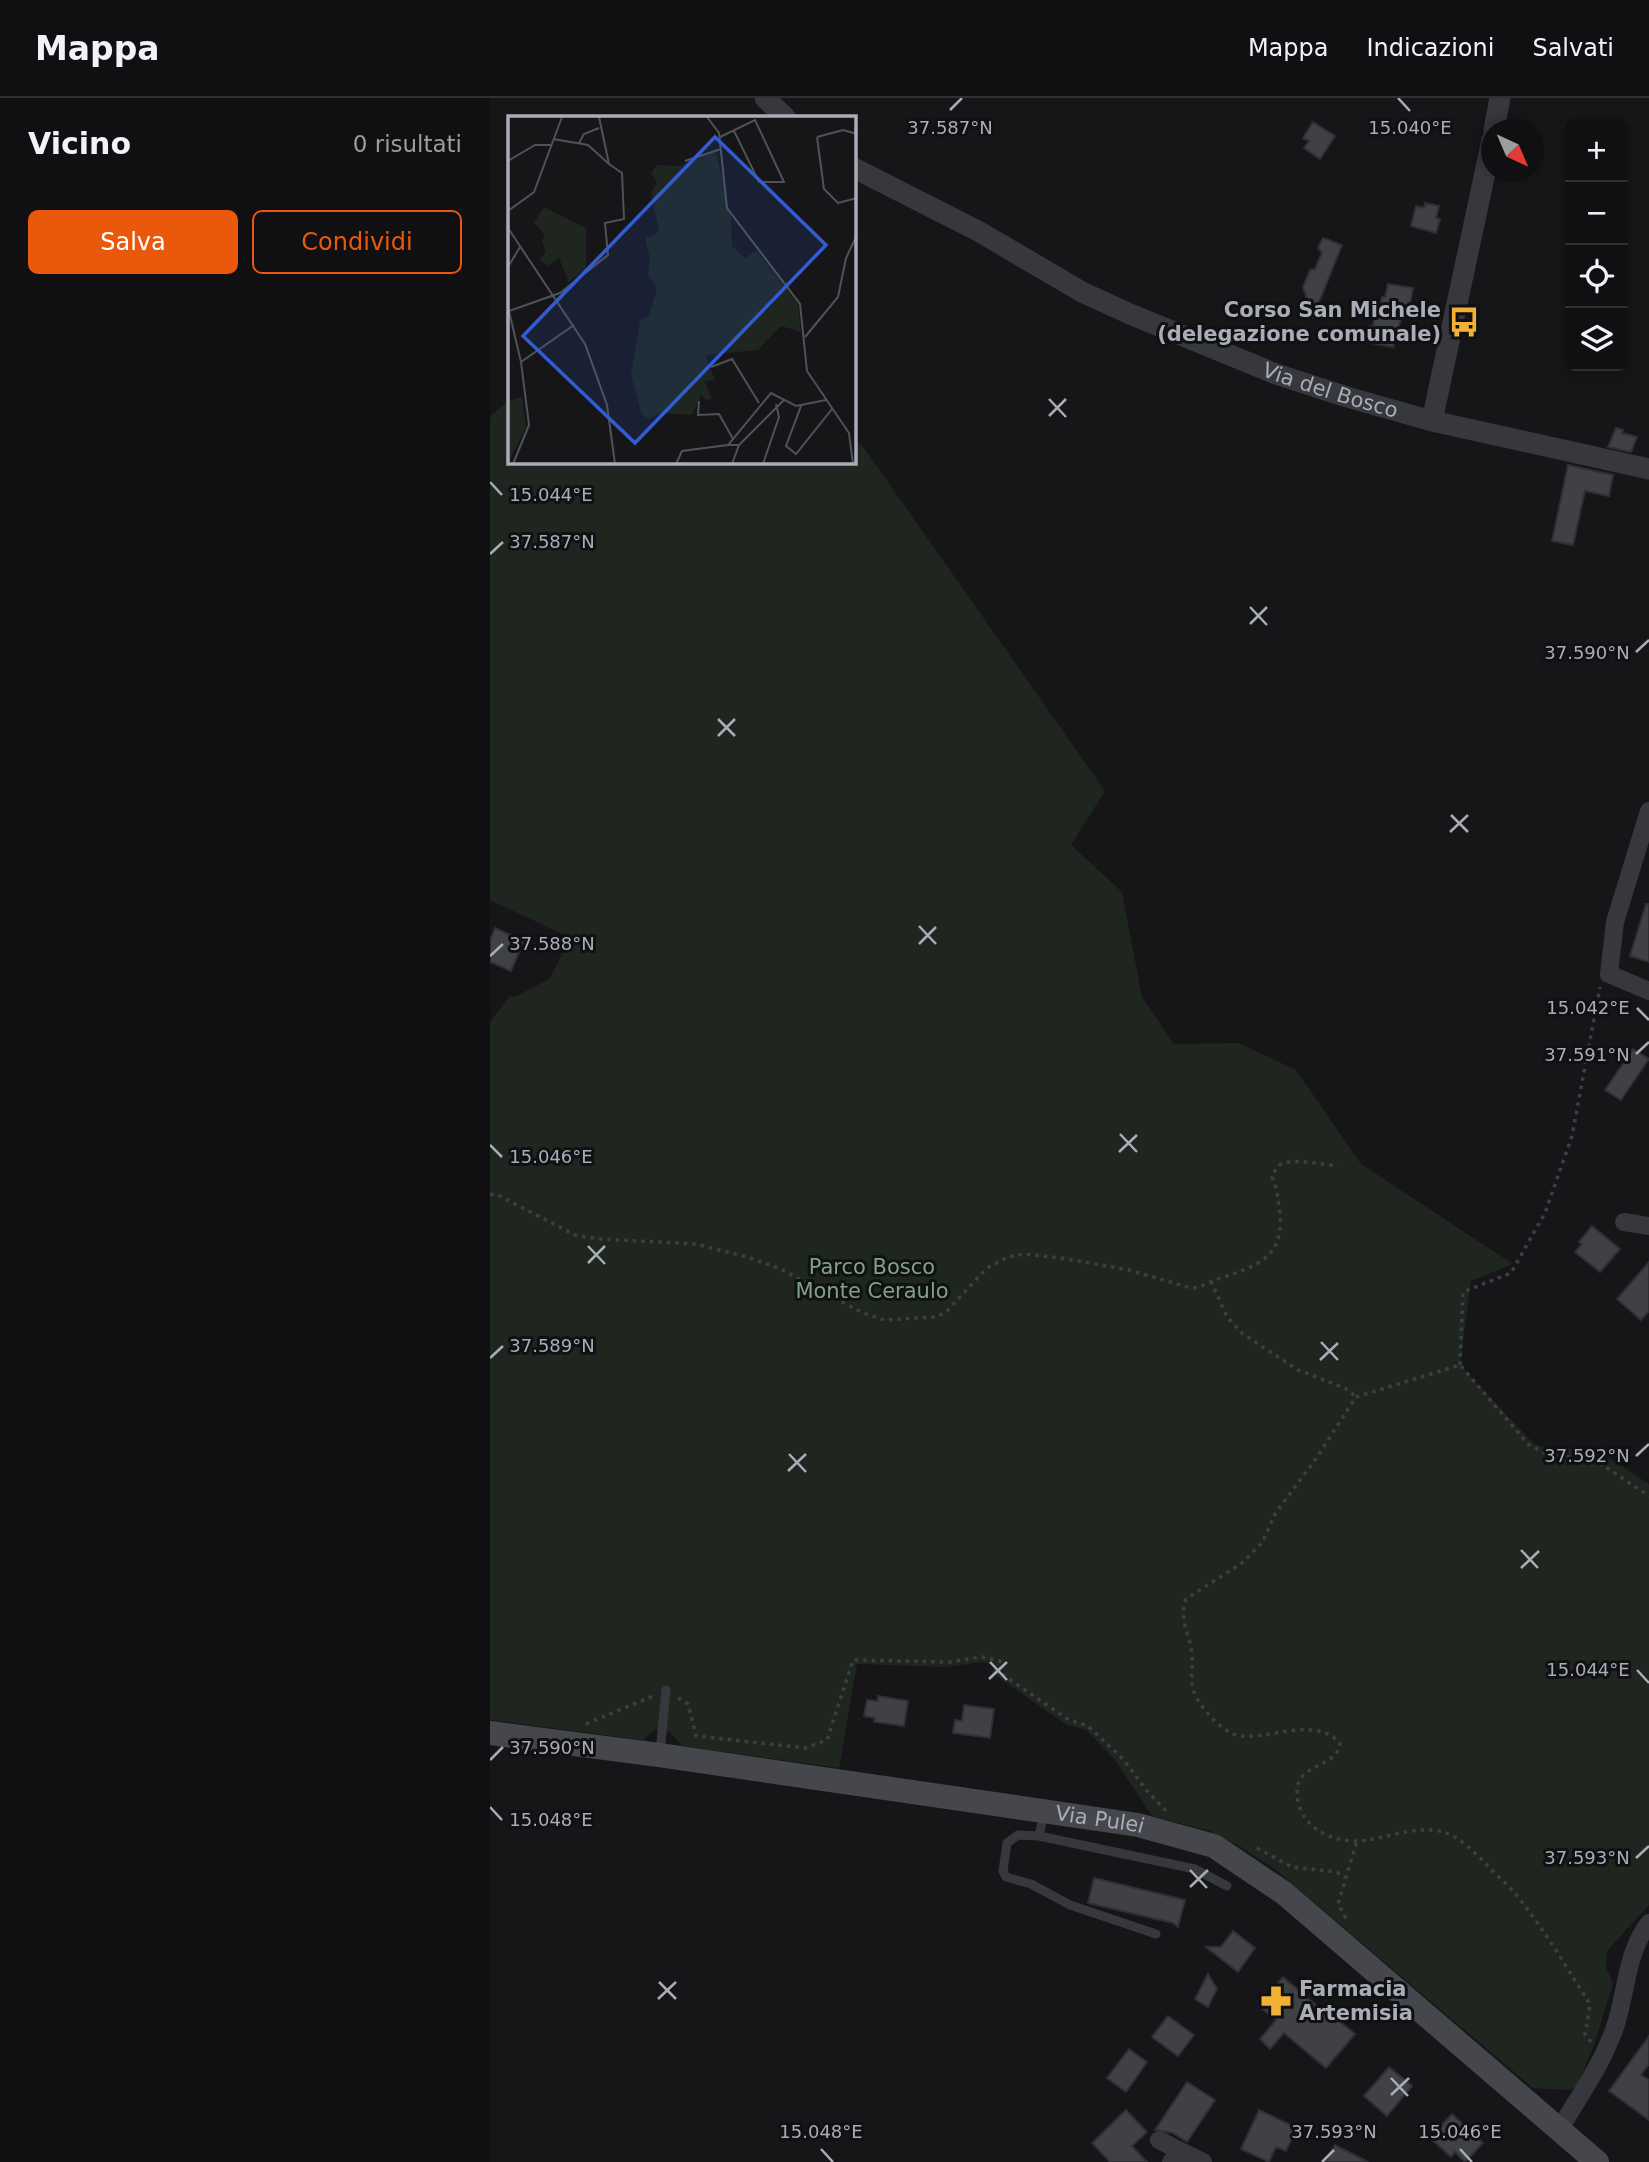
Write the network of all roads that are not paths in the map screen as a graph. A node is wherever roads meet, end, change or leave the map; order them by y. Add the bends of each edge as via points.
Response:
1 (765, 98) edge
2 (1500, 98) edge
3 (784, 116) edge
4 (1496, 119) edge
5 (856, 169) edge
6 (1483, 182) edge
7 (1432, 421) junction
8 (1649, 469) edge
9 (1649, 811) edge
10 (1649, 991) edge
11 (1624, 1222) dead end
12 (1649, 1226) edge
13 (666, 1690) road end
14 (490, 1733) edge
15 (659, 1755) junction
16 (1044, 1811) junction
17 (1040, 1836) junction
18 (1227, 1886) dead end
19 (1649, 1923) edge
20 (1156, 1934) dead end
21 (1559, 2130) junction
22 (1158, 2140) dead end
23 (1177, 2157) edge
24 (1203, 2162) edge
25 (1597, 2162) edge

1 - 3 street
2 - 4 street
5 - 7 street, Via del Bosco via 1130,314 1276,374
6 - 7 street
7 - 8 street, Via del Bosco
9 - 10 street via 1615,922 1609,974
11 - 12 street
13 - 15 lane
14 - 15 main road, Via Pulei
15 - 16 main road, Via Pulei
16 - 17 lane
16 - 21 main road, Via Pulei via 1138,1825 1214,1846 1284,1893
17 - 18 lane via 1195,1869
17 - 20 lane via 1018,1835 1007,1843 1006,1877
19 - 21 street via 1632,1955 1614,2029
21 - 25 main road, Via Pulei
22 - 23 street
23 - 24 street

